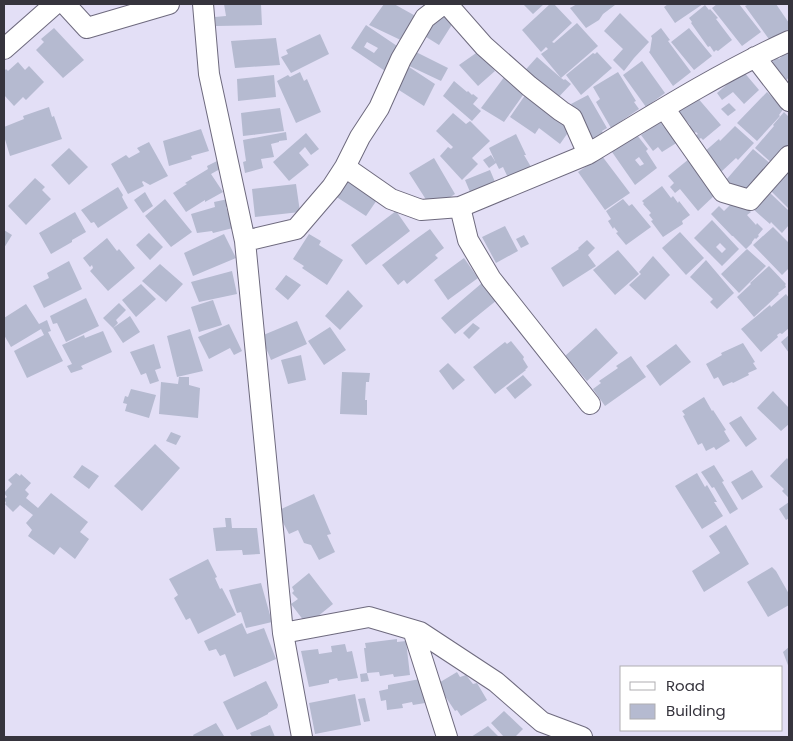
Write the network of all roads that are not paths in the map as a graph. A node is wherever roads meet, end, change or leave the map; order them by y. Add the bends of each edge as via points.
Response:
1 (55, 4) edge
2 (65, 4) edge
3 (168, 4) edge
4 (202, 4) edge
5 (443, 4) edge
6 (447, 4) edge
7 (789, 41) edge
8 (4, 49) edge
9 (754, 57) junction
10 (789, 101) edge
11 (664, 108) junction
12 (588, 154) junction
13 (789, 156) edge
14 (345, 167) junction
15 (460, 207) junction
16 (245, 241) junction
17 (590, 404) dead end
18 (413, 630) junction
19 (283, 633) junction
20 (302, 737) edge
21 (447, 737) edge
22 (582, 737) edge

1 - 8 street
2 - 3 street via 87,28
4 - 16 street via 209,74
5 - 14 street via 425,18
6 - 12 street via 484,46 572,118
7 - 9 street
9 - 10 street
9 - 11 street
11 - 12 street
11 - 13 street via 722,192 750,200
12 - 15 street
14 - 15 street via 391,199 421,210
14 - 16 street via 296,230
15 - 17 street via 468,240 491,279
16 - 19 street
18 - 19 street via 369,617
18 - 21 street
18 - 22 street via 496,682 542,722
19 - 20 street

